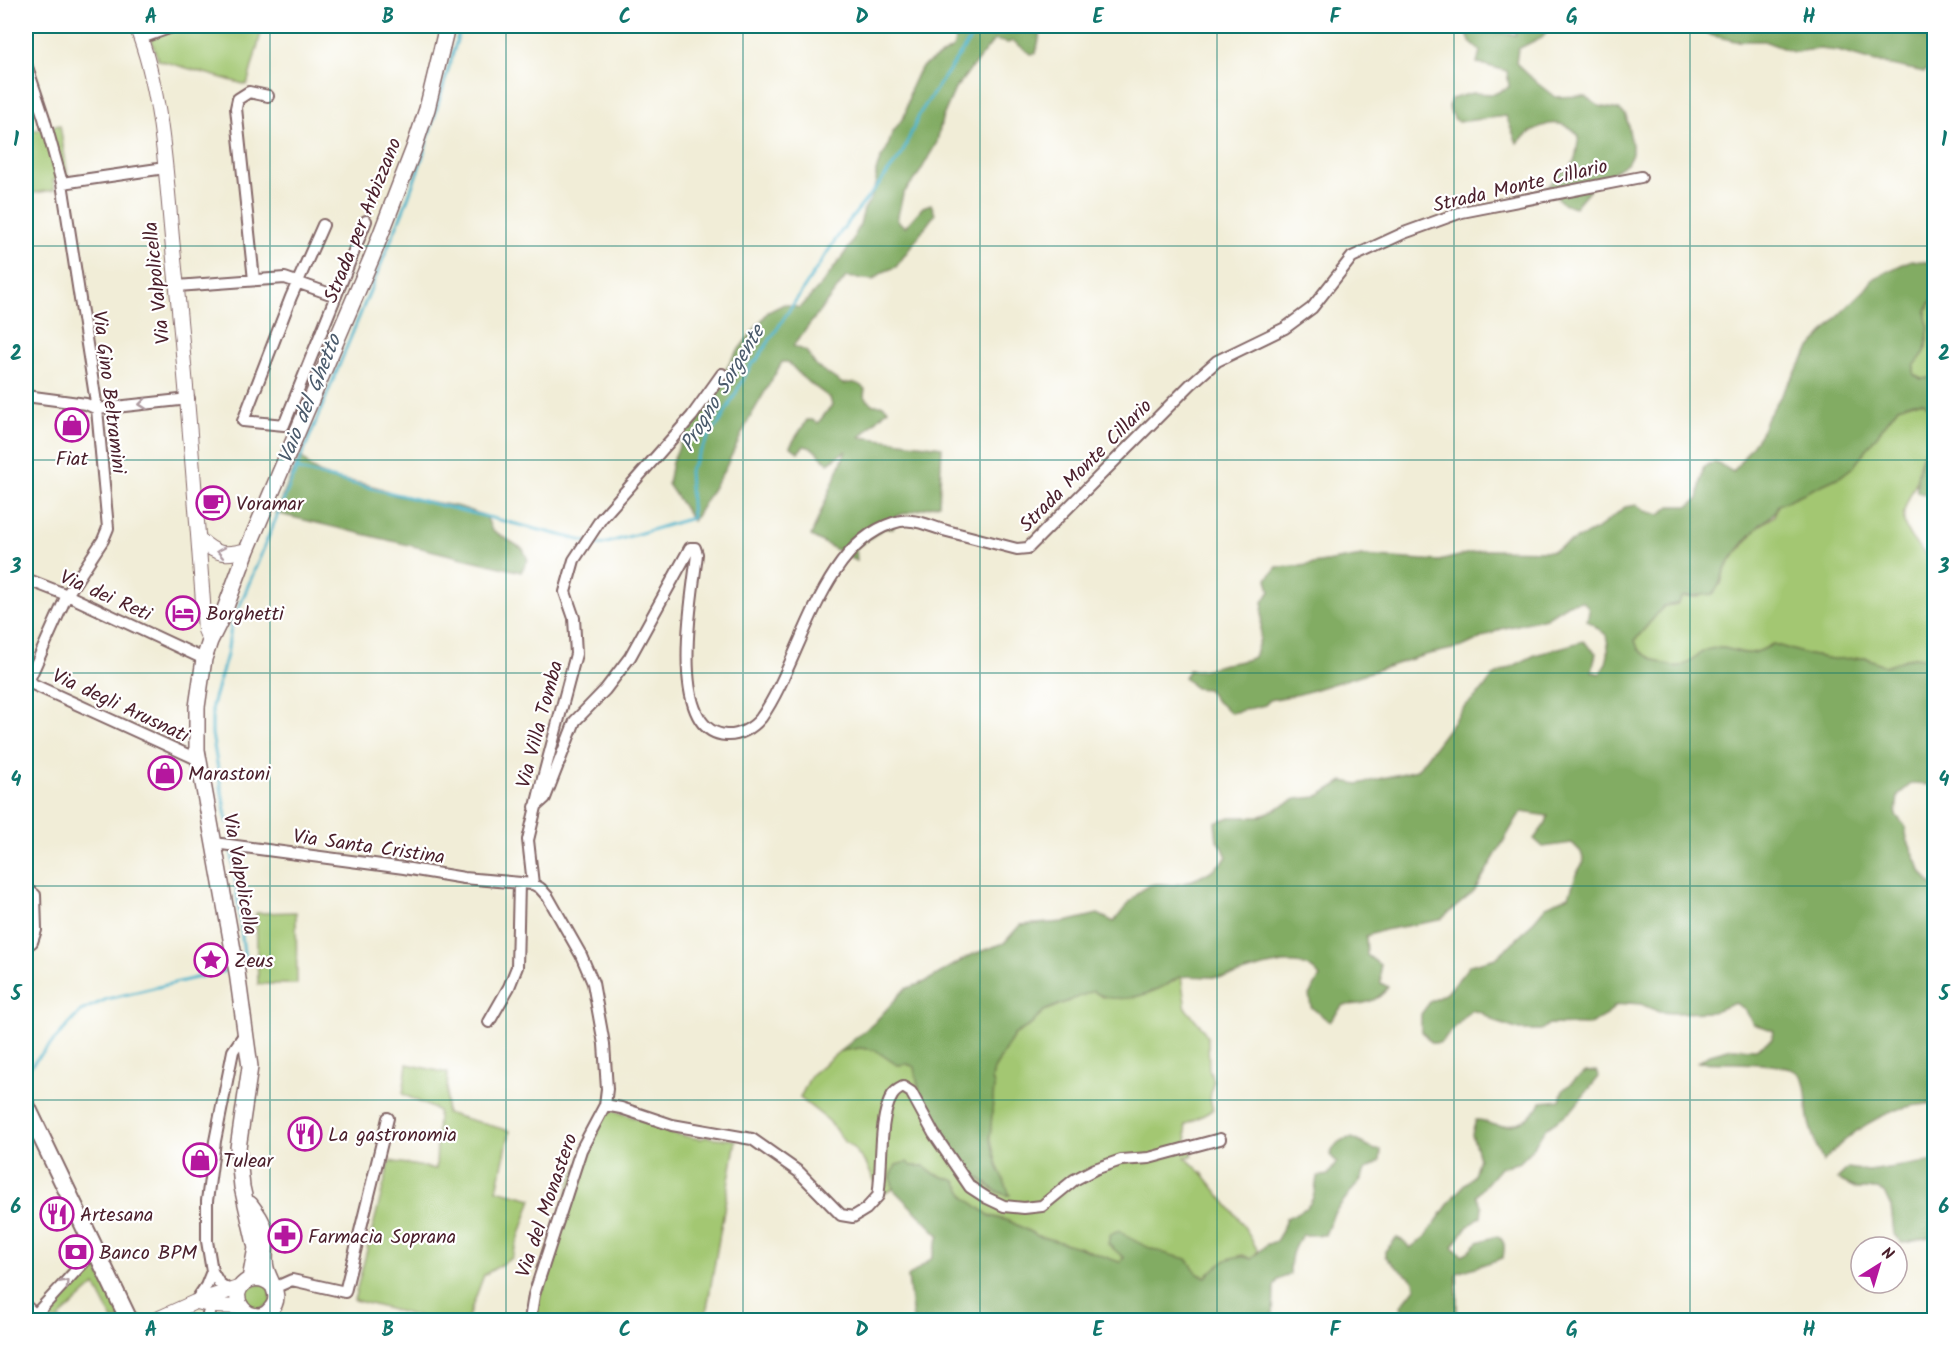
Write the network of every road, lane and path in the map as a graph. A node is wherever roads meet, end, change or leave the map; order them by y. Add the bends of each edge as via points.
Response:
1 (175, 26) edge
2 (447, 26) edge
3 (139, 32) edge
4 (26, 64) edge
5 (268, 96) dead end
6 (165, 168) junction
7 (1641, 177) dead end
8 (62, 183) junction
9 (366, 222) dead end
10 (323, 225) dead end
11 (254, 280) junction
12 (299, 283) junction
13 (177, 286) junction
14 (336, 297) junction
15 (722, 374) dead end
16 (26, 396) edge
17 (189, 399) junction
18 (97, 409) junction
19 (199, 539) junction
20 (247, 550) junction
21 (26, 579) edge
22 (67, 595) junction
23 (210, 641) junction
24 (204, 659) junction
25 (26, 683) edge
26 (199, 760) junction
27 (535, 807) junction
28 (214, 843) junction
29 (519, 883) junction
30 (536, 886) junction
31 (26, 890) edge
32 (26, 946) edge
33 (489, 1022) dead end
34 (246, 1032) junction
35 (605, 1105) junction
36 (26, 1106) edge
37 (388, 1118) dead end
38 (1220, 1139) dead end
39 (244, 1196) junction
40 (94, 1251) junction
41 (212, 1271) junction
42 (240, 1285) junction
43 (273, 1287) junction
44 (195, 1302) junction
45 (26, 1306) edge
46 (213, 1306) junction
47 (249, 1314) edge
48 (275, 1314) edge
49 (38, 1318) edge
50 (129, 1320) edge
51 (155, 1320) edge
52 (208, 1320) edge
53 (530, 1320) edge

1 - 3 street
2 - 20 main road, Strada per Arbizzano via 414,148 372,257
3 - 6 street, Via Valpolicella via 152,76
4 - 8 street, Via Gino Beltramini
5 - 11 street via 249,92 238,99 236,108
6 - 8 street
6 - 13 street, Via Valpolicella
7 - 27 street, Strada Monte Cillario via 1462,212 1352,257 1312,308 1285,328 1217,361 1191,384 1028,548 1017,549 913,521 892,523 874,533 856,545 823,590 772,699 760,720 743,733 718,735 696,716 691,702 686,663 697,554 696,548 690,548 630,657 575,721 545,798
8 - 18 street, Via Gino Beltramini
9 - 14 street
10 - 12 street
11 - 12 street via 285,278
11 - 13 street
12 - 14 street
12 - 14 street via 243,421 284,425
13 - 17 street, Via Valpolicella
15 - 27 street, Via Villa Tomba via 693,416 601,519 574,560 565,592 574,618 576,654
16 - 18 street
17 -> 18 street
17 - 19 street, Via Valpolicella
18 - 22 street, Via Gino Beltramini via 108,528
20 -> 19 street via 222,554
19 - 23 street, Via Valpolicella via 205,630
20 - 23 main road, Strada per Arbizzano
21 - 22 street, Via dei Reti
22 - 24 street, Via dei Reti
22 - 25 street, Via degli Arusnati
23 - 24 main road, Strada per Arbizzano
24 - 26 main road, Via Valpolicella via 197,707
25 - 26 street, Via degli Arusnati
26 - 28 main road, Via Valpolicella
27 - 30 street, Via Villa Tomba via 528,840
28 - 29 street, Via Santa Cristina
28 - 34 main road, Via Valpolicella
29 - 30 street, Via Santa Cristina
29 - 33 street via 517,967
30 - 35 street, Via del Monastero via 548,897 592,983 607,1069
31 - 32 street via 34,895 36,930
34 - 39 main road, Via Valpolicella via 250,1067 238,1149
34 - 41 street via 233,1051 215,1141 206,1224
35 - 38 street via 672,1125 752,1139 799,1172 841,1215 853,1217 878,1196 887,1110 893,1095 903,1087 910,1092 970,1187 1004,1206 1042,1206 1095,1168
35 - 53 street, Via del Monastero via 581,1150 534,1295
36 - 40 main road
37 - 43 street via 345,1292 292,1280
39 - 42 main road, Via Valpolicella via 256,1248
39 - 43 main road via 264,1228 266,1269
49 -> 40 street
40 - 50 main road
41 - 42 street via 219,1283
41 - 44 street
42 - 43 main road via 262,1278
42 - 44 street
42 - 47 main road via 238,1297
43 - 48 main road
44 - 46 street
44 - 51 street
45 - 49 street
46 - 47 street
46 - 52 street
47 - 48 main road

